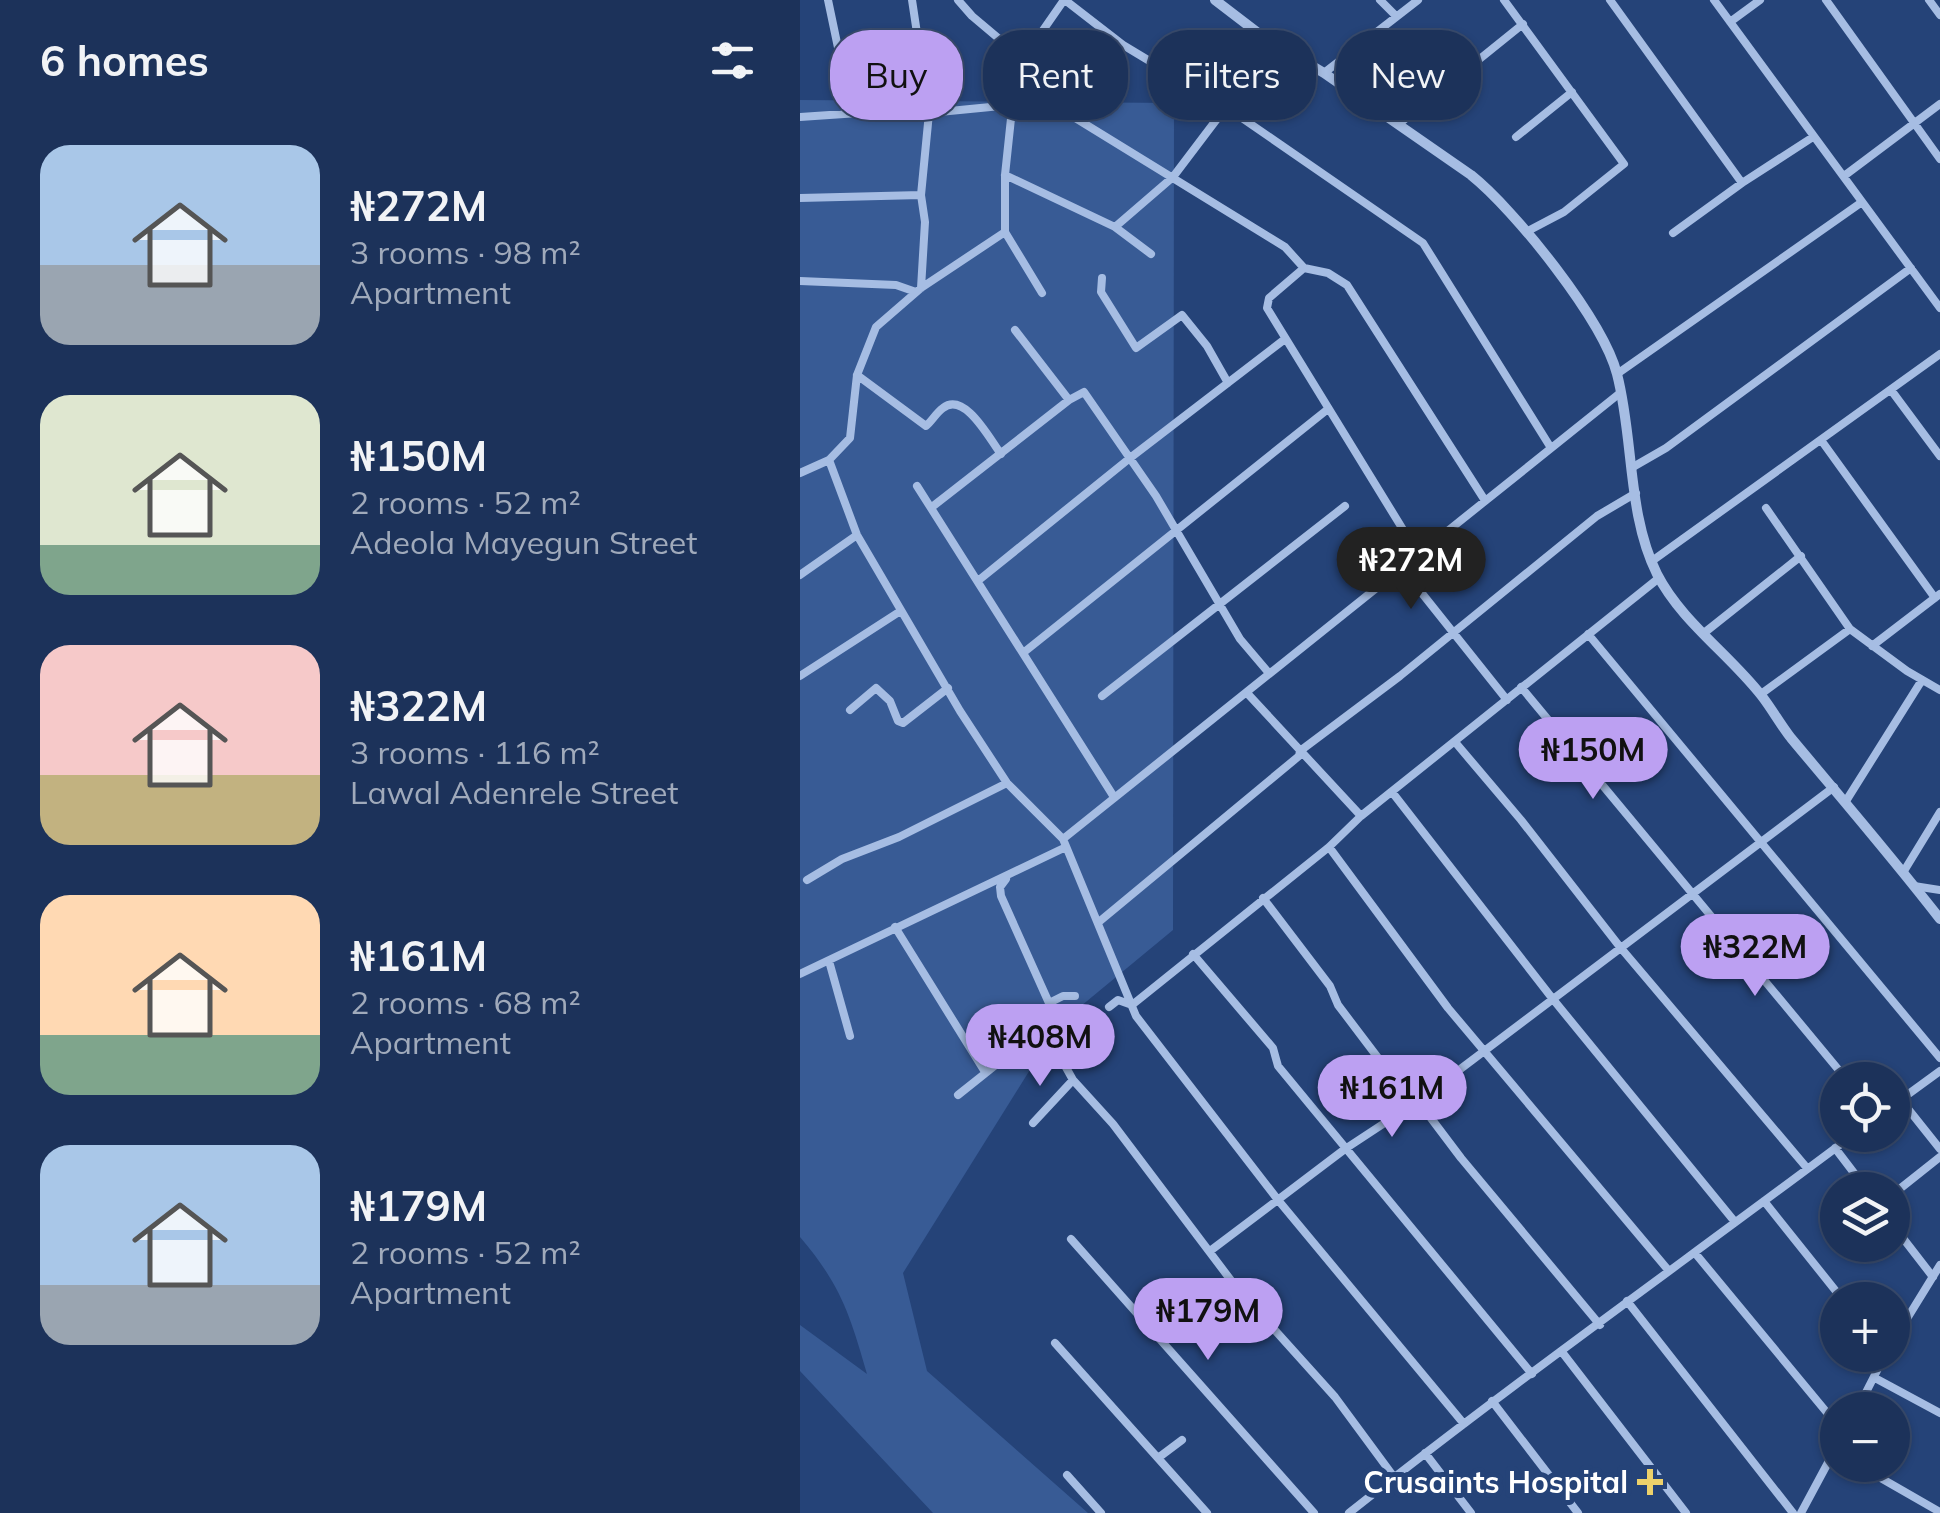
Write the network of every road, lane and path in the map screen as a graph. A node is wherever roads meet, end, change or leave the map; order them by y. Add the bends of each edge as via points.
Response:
1 (828, 0) edge
2 (912, 0) edge
3 (958, 0) edge
4 (1065, 0) edge
5 (1215, 0) edge
6 (1380, 0) edge
7 (1418, 0) edge
8 (1504, 0) edge
9 (1610, 0) edge
10 (1714, 0) edge
11 (1760, 0) edge
12 (1826, 0) edge
13 (1929, 0) edge
14 (1940, 15) edge
15 (1396, 16) junction
16 (1730, 22) junction
17 (1523, 24) junction
18 (834, 30) edge
19 (916, 30) edge
20 (989, 30) edge
21 (1044, 30) edge
22 (1254, 30) edge
23 (1148, 60) edge
24 (1316, 68) edge
25 (1324, 73) junction
26 (1572, 92) junction
27 (1940, 104) edge
28 (830, 114) edge
29 (800, 117) edge
30 (928, 120) edge
31 (1010, 120) edge
32 (1079, 120) edge
33 (1216, 120) edge
34 (1245, 120) edge
35 (1914, 123) junction
36 (1399, 124) junction
37 (1516, 137) dead end
38 (1813, 137) junction
39 (1940, 159) edge
40 (1005, 175) junction
41 (1844, 176) junction
42 (1173, 177) junction
43 (1742, 182) junction
44 (921, 195) junction
45 (800, 198) edge
46 (1862, 202) junction
47 (1115, 227) junction
48 (1005, 232) junction
49 (1526, 232) junction
50 (1672, 233) dead end
51 (1151, 254) dead end
52 (1304, 268) junction
53 (1911, 268) junction
54 (1102, 278) dead end
55 (800, 281) edge
56 (919, 290) junction
57 (1042, 293) dead end
58 (1940, 308) edge
59 (1016, 330) dead end
60 (1285, 339) junction
61 (1940, 354) edge
62 (1617, 374) junction
63 (857, 375) junction
64 (1228, 382) junction
65 (1891, 390) junction
66 (1620, 393) junction
67 (1070, 400) junction
68 (1328, 409) junction
69 (1821, 440) junction
70 (1551, 448) junction
71 (1001, 454) junction
72 (1940, 456) edge
73 (1130, 458) junction
74 (829, 460) junction
75 (1633, 467) junction
76 (800, 474) edge
77 (918, 486) dead end
78 (1636, 493) junction
79 (1484, 499) junction
80 (932, 506) junction
81 (1345, 506) dead end
82 (1766, 508) dead end
83 (1176, 532) junction
84 (857, 535) junction
85 (1418, 554) junction
86 (1801, 556) junction
87 (1652, 561) junction
88 (1401, 567) junction
89 (800, 575) edge
90 (1659, 578) junction
91 (979, 580) junction
92 (1938, 596) edge
93 (1220, 606) junction
94 (899, 612) junction
95 (1850, 629) junction
96 (1451, 633) junction
97 (1704, 633) junction
98 (1588, 634) junction
99 (1872, 646) junction
100 (1023, 653) junction
101 (1268, 672) junction
102 (800, 676) edge
103 (1922, 680) junction
104 (1521, 687) junction
105 (948, 688) junction
106 (1940, 690) edge
107 (1247, 693) junction
108 (1760, 694) junction
109 (1102, 696) dead end
110 (1506, 700) junction
111 (850, 710) dead end
112 (1455, 742) junction
113 (1300, 752) junction
114 (1007, 783) junction
115 (1834, 788) junction
116 (1392, 792) junction
117 (1114, 797) junction
118 (1846, 801) junction
119 (1940, 812) edge
120 (1362, 816) junction
121 (1762, 842) junction
122 (1065, 843) junction
123 (1328, 846) junction
124 (1904, 871) junction
125 (1009, 876) junction
126 (807, 880) dead end
127 (1914, 886) junction
128 (1940, 890) edge
129 (1694, 892) junction
130 (1263, 898) junction
131 (1940, 920) edge
132 (1100, 921) junction
133 (895, 926) junction
134 (1620, 946) junction
135 (1193, 954) junction
136 (829, 961) junction
137 (800, 974) edge
138 (1075, 996) dead end
139 (1552, 998) junction
140 (1049, 1003) junction
141 (1132, 1005) junction
142 (1109, 1007) dead end
143 (1044, 1028) junction
144 (850, 1036) dead end
145 (1484, 1050) junction
146 (1940, 1058) edge
147 (1832, 1062) edge
148 (1940, 1071) edge
149 (985, 1072) junction
150 (1073, 1080) junction
151 (1910, 1093) edge
152 (958, 1095) dead end
153 (1418, 1101) junction
154 (1910, 1117) edge
155 (1034, 1123) dead end
156 (1345, 1149) junction
157 (1940, 1149) edge
158 (1829, 1152) edge
159 (1838, 1152) edge
160 (1940, 1157) edge
161 (1807, 1168) junction
162 (1853, 1172) edge
163 (1910, 1181) edge
164 (1278, 1200) junction
165 (1764, 1201) junction
166 (1735, 1222) junction
167 (1071, 1239) dead end
168 (1910, 1247) edge
169 (1210, 1251) junction
170 (1694, 1254) junction
171 (1940, 1265) edge
172 (1670, 1271) junction
173 (1934, 1278) junction
174 (1829, 1282) edge
175 (1628, 1302) junction
176 (1910, 1315) edge
177 (1600, 1325) junction
178 (1054, 1343) dead end
179 (1562, 1352) junction
180 (1878, 1372) edge
181 (1532, 1374) junction
182 (1875, 1378) junction
183 (1867, 1392) edge
184 (1492, 1400) junction
185 (1820, 1404) edge
186 (1940, 1413) edge
187 (1464, 1424) junction
188 (1182, 1440) dead end
189 (1425, 1453) junction
190 (1158, 1458) junction
191 (1068, 1474) dead end
192 (1820, 1475) edge
193 (1394, 1477) junction
194 (1888, 1482) edge
195 (1360, 1505) junction
196 (1940, 1512) edge
197 (1100, 1513) edge
198 (1207, 1513) edge
199 (1314, 1513) edge
200 (1349, 1513) edge
201 (1366, 1513) edge
202 (1472, 1513) edge
203 (1578, 1513) edge
204 (1686, 1513) edge
205 (1797, 1513) edge

1 - 18 street
2 - 19 street
3 - 20 street
4 - 21 street
4 - 23 street
5 - 22 street
6 - 15 street
7 - 15 street
8 - 17 street
9 - 43 street
10 - 16 street
11 - 16 street
12 - 35 street
13 - 14 street
15 - 25 street
16 - 38 street
17 - 26 street
17 - 36 street
24 - 25 street
25 - 36 street
26 - 37 street
26 - 49 street via 1624,164 1564,212
27 - 35 street
28 - 29 street
30 - 44 street
31 - 40 street
32 - 42 street
33 - 42 street
34 - 70 street via 1423,243
35 - 39 street
35 - 41 street
36 - 49 street via 1489,189
38 - 41 street
38 - 43 street
40 - 47 street
40 - 48 street
41 - 46 street
42 - 47 street
42 - 52 street via 1285,247
43 - 50 street
44 - 45 street
44 - 56 street
46 - 53 street
46 - 62 street
47 - 51 street
48 - 56 street
48 - 57 street
49 - 62 street via 1578,300
52 - 60 street via 1267,303
52 - 79 street via 1337,278 1356,295
53 - 58 street
53 - 75 street
54 - 64 street via 1100,292 1136,348 1182,314
55 - 56 street
56 - 63 street via 876,327
59 - 67 street
60 - 64 street
60 - 68 street
61 - 65 street
62 - 66 street
63 - 71 street via 926,426 957,404
63 - 74 street via 850,438
64 - 73 street
65 - 69 street
65 - 72 street
66 - 70 street
66 - 75 street
67 - 71 street
67 - 73 street via 1084,392
68 - 83 street
68 - 85 street
69 - 87 street
69 - 92 street
70 - 79 street
71 - 80 street
73 - 83 street
73 - 91 street
74 - 76 street
74 - 84 street
75 - 78 street
77 - 80 street
78 - 87 street
78 - 96 street via 1597,516
79 - 85 street
80 - 91 street
81 - 93 street
82 - 86 street
83 - 93 street
83 - 100 street
84 - 89 street
84 - 94 street
85 - 88 street
86 - 95 street
86 - 97 street
87 - 90 street
88 - 96 street
88 - 101 street
90 - 97 street
90 - 98 street
91 - 100 street
92 - 99 street
93 - 101 street
93 - 109 street
94 - 102 street
94 - 105 street
95 - 99 street
95 - 108 street
96 - 110 street
96 - 113 street
97 - 108 street
98 - 104 street
98 - 121 street
99 - 103 street
100 - 117 street
101 - 107 street
103 - 106 street
103 - 118 street
104 - 110 street
104 - 129 street
105 - 111 street via 903,722 876,688
105 - 114 street
107 - 113 street
107 - 117 street
108 - 115 street
110 - 112 street
112 - 116 street
112 - 134 street
113 - 120 street
113 - 132 street
114 - 122 street
114 - 126 street
115 - 118 street
115 - 121 street
116 - 120 street
116 - 139 street
117 - 122 street
118 - 124 street
119 - 124 street
120 - 123 street
121 - 129 street
121 - 146 street
122 - 125 street
122 - 132 street
123 - 130 street
123 - 145 street
124 - 127 street
125 - 133 street
125 - 140 street via 1001,896
127 - 128 street
127 - 131 street
129 - 134 street
129 - 147 street
130 - 135 street
130 - 153 street via 1388,1070
132 - 141 street
133 - 136 street
133 - 149 street
134 - 139 street
134 - 161 street
135 - 141 street
135 - 156 street via 1273,1048 1278,1066
136 - 137 street
136 - 144 street
138 - 140 street
139 - 145 street
139 - 166 street
140 - 143 street via 1051,1021
141 - 142 street via 1118,1000
141 - 164 street
143 - 149 street
143 - 150 street
145 - 153 street
145 - 172 street
148 - 151 street
149 - 152 street
150 - 155 street
150 - 169 street
153 - 156 street
153 - 177 street
154 - 157 street
156 - 164 street
156 - 181 street
158 - 161 street
159 - 162 street
160 - 163 street
161 - 165 street
164 - 169 street
164 - 187 street
165 - 166 street
165 - 174 street
166 - 170 street
167 - 199 street
168 - 173 street
169 - 193 street
170 - 172 street
170 - 185 street
171 - 173 street
172 - 175 street
173 - 176 street
175 - 177 street
175 - 205 street
177 - 179 street
178 - 190 street
179 - 181 street
179 - 204 street
180 - 182 street
181 - 184 street
182 - 183 street
182 - 186 street
184 - 187 street
184 - 203 street
187 - 189 street
188 - 190 street
189 - 193 street
189 - 202 street
190 - 198 street
191 - 197 street
192 - 205 street
193 - 195 street
194 - 196 street
195 - 200 street
195 - 201 street

